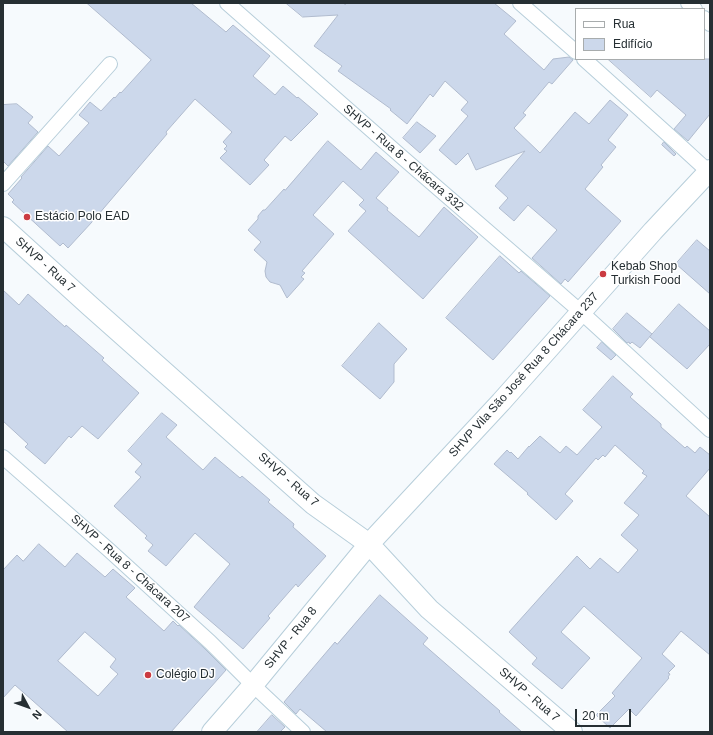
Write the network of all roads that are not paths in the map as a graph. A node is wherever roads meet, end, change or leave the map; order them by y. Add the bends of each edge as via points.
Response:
1 (227, 3) edge
2 (520, 3) edge
3 (575, 51) edge
4 (585, 60) edge
5 (110, 64) dead end
6 (709, 172) edge
7 (3, 184) edge
8 (3, 227) edge
9 (581, 312) junction
10 (710, 430) edge
11 (3, 457) edge
12 (369, 544) junction
13 (253, 685) junction
14 (212, 732) edge
15 (303, 732) edge
16 (572, 732) edge

1 - 9 street, SHVP - Rua 8 - Chácara 332
2 - 3 street
4 - 6 street
5 - 7 street
6 - 9 street, SHVP Vila São José Rua 8 Chácara 237
8 - 12 street, SHVP - Rua 7 via 313,504
9 - 10 street, SHVP - Rua 8 - Chácara 332
9 - 12 street, SHVP Vila São José Rua 8 Chácara 237
11 - 13 street, SHVP - Rua 8 - Chácara 207 via 110,550
12 - 13 street, SHVP - Rua 8
12 - 16 street, SHVP - Rua 7 via 429,609
13 - 14 street, SHVP - Rua 8
13 - 15 street, SHVP - Rua 8 - Chácara 207

